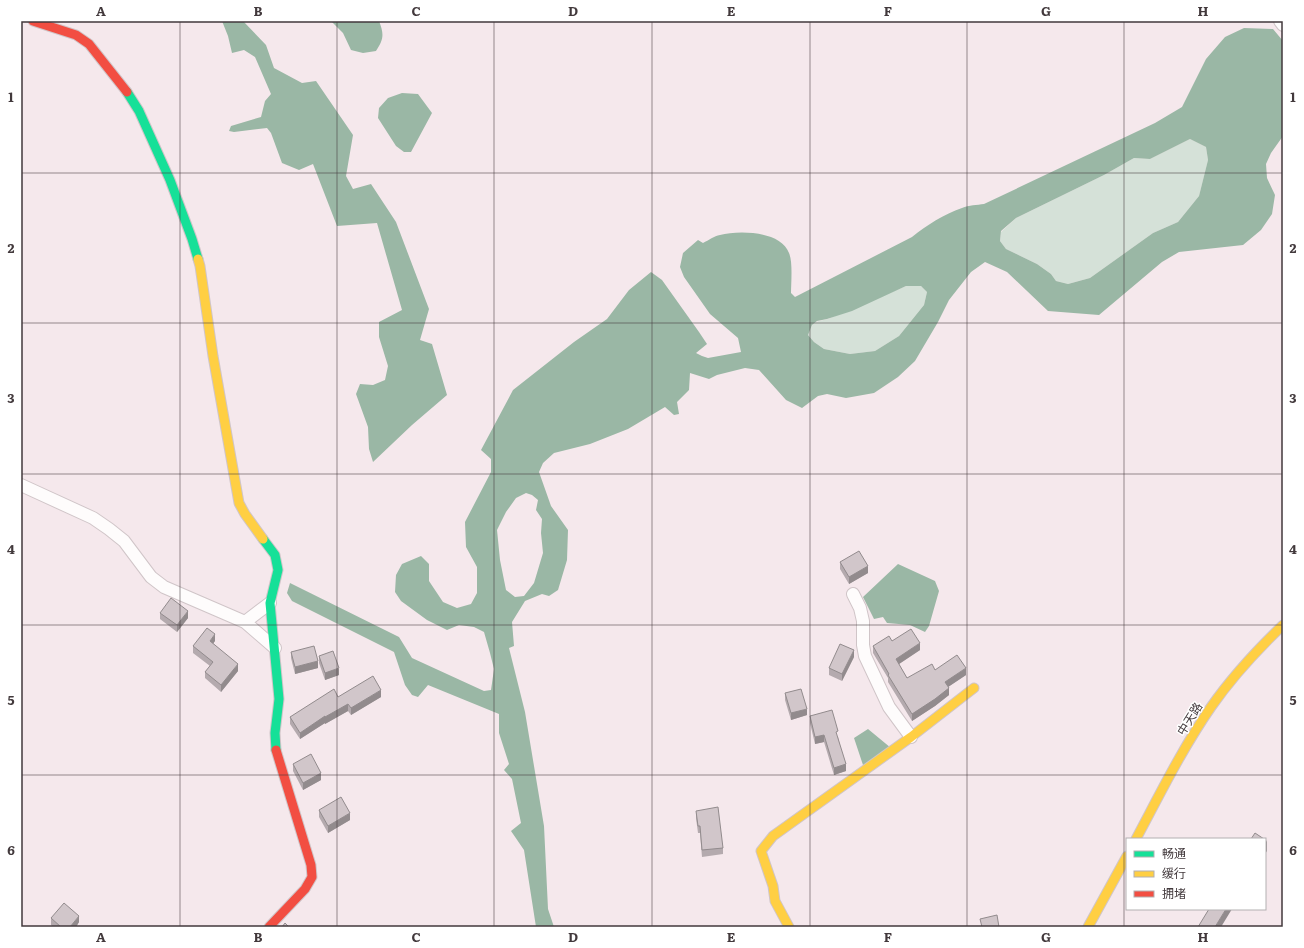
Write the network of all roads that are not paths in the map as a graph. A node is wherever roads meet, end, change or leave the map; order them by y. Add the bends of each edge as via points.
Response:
1 (33, 21) edge
2 (1280, 21) edge
3 (1283, 24) edge
4 (21, 485) edge
5 (853, 594) dead end
6 (270, 603) junction
7 (245, 622) junction
8 (1283, 625) edge
9 (275, 648) junction
10 (974, 688) dead end
11 (911, 737) junction
12 (1137, 838) edge
13 (1126, 858) edge
14 (269, 927) edge
15 (789, 927) edge
16 (1088, 927) edge

1 - 6 street via 76,35 89,44 139,111 170,180 200,266 239,503 275,555 278,570
2 - 3 street
4 - 7 street via 93,518 110,529 124,542 151,577 164,587
5 - 11 street via 864,621 865,656 890,707
6 - 7 street
6 - 9 street
7 - 9 street
8 - 12 street, 中天路 via 1243,666 1211,708 1178,760
9 - 14 street via 279,699 276,750 311,865 312,877 305,889
10 - 11 street
11 - 15 street via 773,836 761,851 773,886 775,901
13 - 16 street

